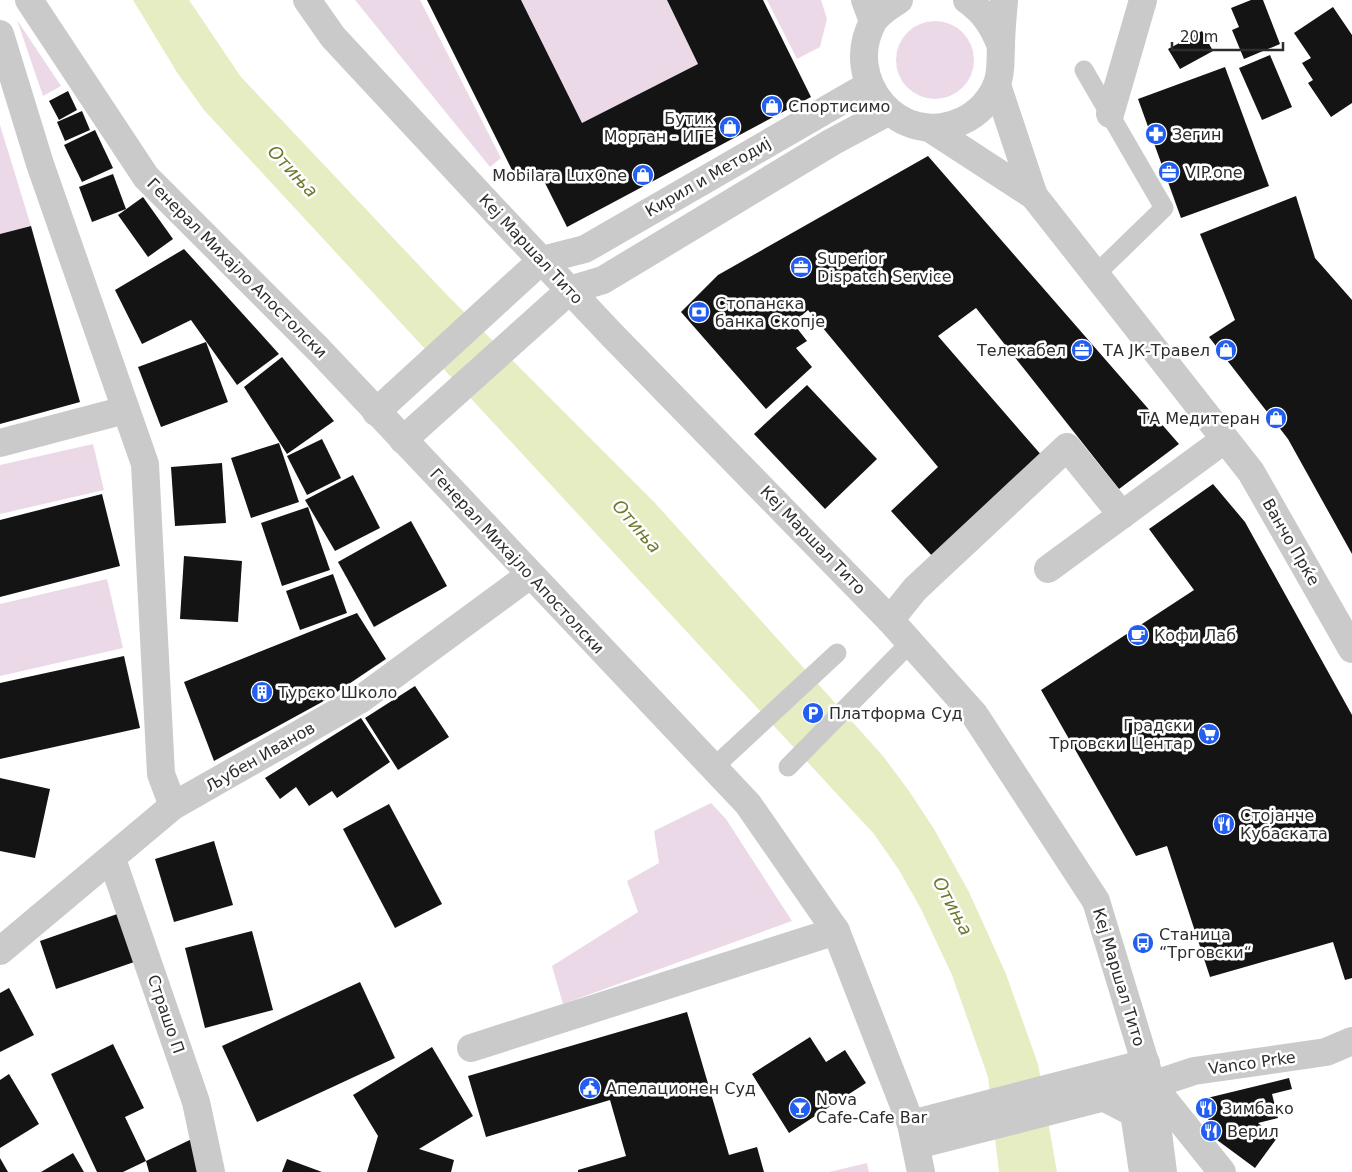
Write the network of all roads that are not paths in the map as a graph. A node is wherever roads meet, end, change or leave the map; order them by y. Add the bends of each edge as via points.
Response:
1 (29, 0) edge
2 (307, 0) edge
3 (899, 0) edge
4 (967, 0) edge
5 (1004, 0) edge
6 (1143, 0) edge
7 (869, 11) edge
8 (0, 34) edge
9 (1000, 46) junction
10 (1084, 70) dead end
11 (869, 85) junction
12 (997, 85) junction
13 (888, 112) junction
14 (1110, 114) junction
15 (932, 129) junction
16 (1034, 196) junction
17 (513, 229) junction
18 (585, 249) junction
19 (542, 260) junction
20 (1095, 276) junction
21 (603, 280) junction
22 (570, 290) junction
23 (614, 336) junction
24 (125, 410) junction
25 (376, 412) junction
26 (403, 440) junction
27 (1224, 440) junction
28 (0, 443) edge
29 (1122, 515) junction
30 (1048, 569) dead end
31 (530, 575) junction
32 (890, 620) junction
33 (909, 644) junction
34 (1352, 649) edge
35 (837, 653) dead end
36 (788, 767) dead end
37 (713, 768) junction
38 (174, 806) junction
39 (112, 858) junction
40 (836, 931) junction
41 (0, 951) edge
42 (1352, 1041) edge
43 (471, 1048) dead end
44 (1149, 1074) junction
45 (1092, 1093) junction
46 (914, 1135) junction
47 (1201, 1147) junction
48 (1161, 1160) edge
49 (211, 1172) edge
50 (921, 1172) edge
51 (1142, 1172) edge
52 (1222, 1172) edge

1 - 25 street, Генерал Михајло Апостолски via 146,177 319,350
2 - 17 street, Кеј Маршал Тито via 333,37
3 - 7 street
4 - 9 street via 981,10 994,27
5 - 9 street
6 - 14 street
7 - 11 street via 865,65
8 - 24 street via 40,164
9 - 12 street via 1002,66
10 - 14 lane
11 - 13 street
11 - 18 street, Кирил и Методиј
12 - 15 street via 987,103 972,117 952,126
12 - 16 street
13 - 15 street via 909,124
13 - 21 street, Кирил и Методиј via 832,142
14 - 20 lane via 1164,208
15 - 16 street
16 - 20 street, Ванчо Прќе
17 - 18 street
17 - 19 street, Кеј Маршал Тито
18 - 19 street, Кирил и Методиј
19 - 22 street, Кеј Маршал Тито
19 - 25 street
20 - 27 street, Ванчо Прќе
21 - 22 street, Кирил и Методиј
21 - 23 street
22 - 23 street, Кеј Маршал Тито
22 - 26 street
23 - 32 street, Кеј Маршал Тито
24 - 28 street
24 - 38 street via 145,464 161,774
25 - 26 street, Генерал Михајло Апостолски
26 - 31 street, Генерал Михајло Апостолски
27 - 29 street
27 - 34 street, Ванчо Прќе via 1251,472
29 - 30 street
29 - 32 street via 1067,447 915,590
31 - 37 street, Генерал Михајло Апостолски
31 - 38 street, Љубен Иванов via 361,698
32 - 33 street, Кеј Маршал Тито
33 - 36 lane
33 - 44 street, Кеј Маршал Тито via 974,714 1096,901
35 - 37 lane
37 - 40 street, Генерал Михајло Апостолски via 748,804
38 - 39 street, Љубен Иванов
39 - 41 street, Љубен Иванов
39 - 49 street, Страшо П via 196,1102
40 - 43 street
40 - 46 street, Генерал Михајло Апостолски
42 - 44 street, Vanco Prke via 1326,1052 1194,1071
44 - 45 street, Vanco Prke
44 - 47 street
44 - 48 street, Кеј Маршал Тито
45 - 46 street, Vanco Prke
45 - 51 street via 1134,1114
46 - 50 street, Генерал Михајло Апостолски
47 - 48 street
47 - 52 street

